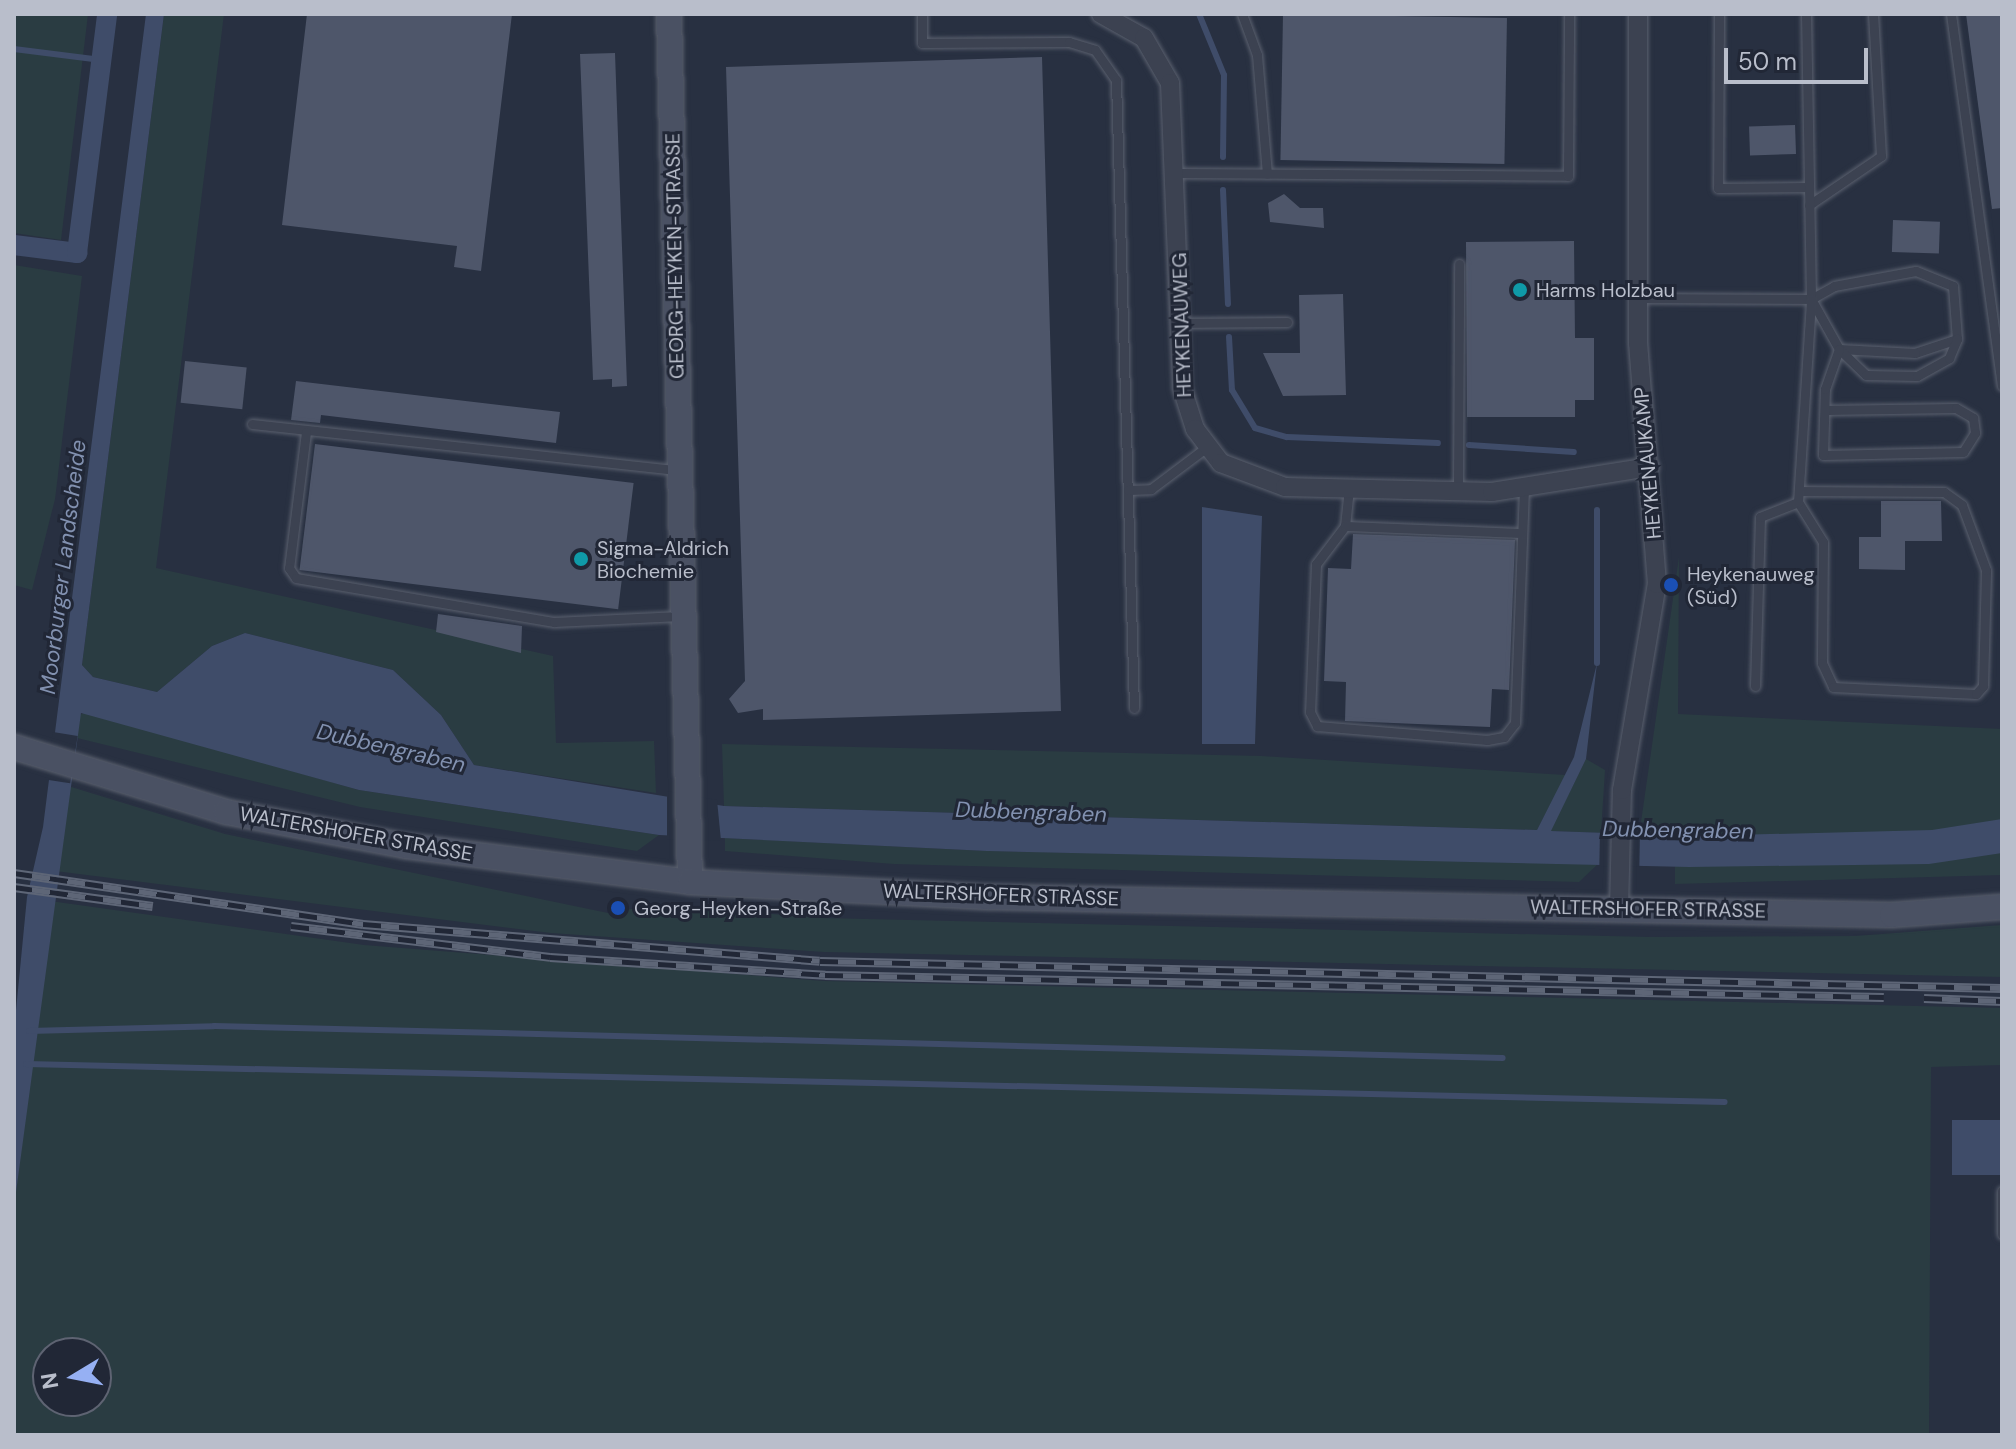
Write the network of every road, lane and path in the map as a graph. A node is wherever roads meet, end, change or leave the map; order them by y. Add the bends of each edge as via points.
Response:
1 (669, 14) edge
2 (922, 14) edge
3 (1101, 14) edge
4 (1242, 14) edge
5 (1569, 14) edge
6 (1638, 14) edge
7 (1719, 14) edge
8 (1806, 14) edge
9 (1873, 14) edge
10 (1951, 14) edge
11 (1177, 173) junction
12 (1267, 174) junction
13 (1809, 187) junction
14 (1809, 205) junction
15 (1459, 264) dead end
16 (1638, 298) junction
17 (1811, 299) junction
18 (1287, 322) dead end
19 (1180, 323) junction
20 (1957, 339) junction
21 (1839, 349) junction
22 (2002, 386) edge
23 (1825, 410) junction
24 (252, 424) dead end
25 (306, 432) junction
26 (1207, 447) junction
27 (1650, 467) junction
28 (680, 470) junction
29 (1349, 488) junction
30 (1524, 489) junction
31 (1128, 490) junction
32 (1458, 491) junction
33 (1799, 491) junction
34 (1798, 502) junction
35 (1345, 526) junction
36 (1522, 533) junction
37 (684, 616) junction
38 (1755, 686) dead end
39 (1134, 708) dead end
40 (14, 747) edge
41 (690, 882) junction
42 (2002, 907) edge
43 (1619, 909) junction
44 (2002, 1191) edge
45 (2002, 1234) edge

1 - 28 main road, GEORG-HEYKEN-STRASSE
2 - 31 lane via 922,43 1069,42 1095,50 1116,80
3 - 11 street, HEYKENAUWEG via 1144,38 1163,65 1174,105
4 - 12 lane via 1257,55
5 - 12 lane via 1568,176
6 - 16 street, HEYKENAUKAMP
7 - 13 lane via 1718,188
8 - 13 lane
9 - 14 lane via 1881,156
10 - 22 lane
11 - 12 lane
11 - 19 street, HEYKENAUWEG
13 - 14 lane
14 - 17 lane
15 - 32 lane
16 - 17 lane
16 - 27 street, HEYKENAUKAMP
17 - 20 lane via 1834,286 1930,272 1953,286
17 - 21 lane
17 - 33 lane
18 - 19 lane
19 - 26 street, HEYKENAUWEG via 1186,410
20 - 21 lane via 1915,353
20 - 21 lane via 1949,358 1917,376 1866,375
21 - 23 lane
23 - 23 lane via 1823,455 1963,452 1975,433 1973,418 1956,408
24 - 25 lane
25 - 28 lane via 327,428
25 - 37 lane via 289,568 296,578 554,622
26 - 29 street, HEYKENAUWEG via 1259,482
26 - 31 lane via 1151,489
27 - 30 street, HEYKENAUWEG
27 - 43 street, HEYKENAUKAMP via 1657,584 1620,822
28 - 37 main road, GEORG-HEYKEN-STRASSE
29 - 32 street, HEYKENAUWEG
29 - 35 lane
30 - 32 street, HEYKENAUWEG
30 - 36 lane
31 - 39 lane
33 - 34 lane
33 - 34 lane via 1944,492 1962,505 1986,570 1983,686 1976,694 1833,687 1822,663 1823,542
34 - 38 lane via 1760,517
35 - 36 lane
35 - 36 lane via 1316,564 1310,712 1317,726 1487,740 1504,737 1515,723
37 - 41 main road, GEORG-HEYKEN-STRASSE
40 - 41 main road, WALTERSHOFER STRASSE via 226,812 361,838
41 - 43 main road, WALTERSHOFER STRASSE via 988,897
42 - 43 main road, WALTERSHOFER STRASSE via 1892,915
44 - 45 lane

